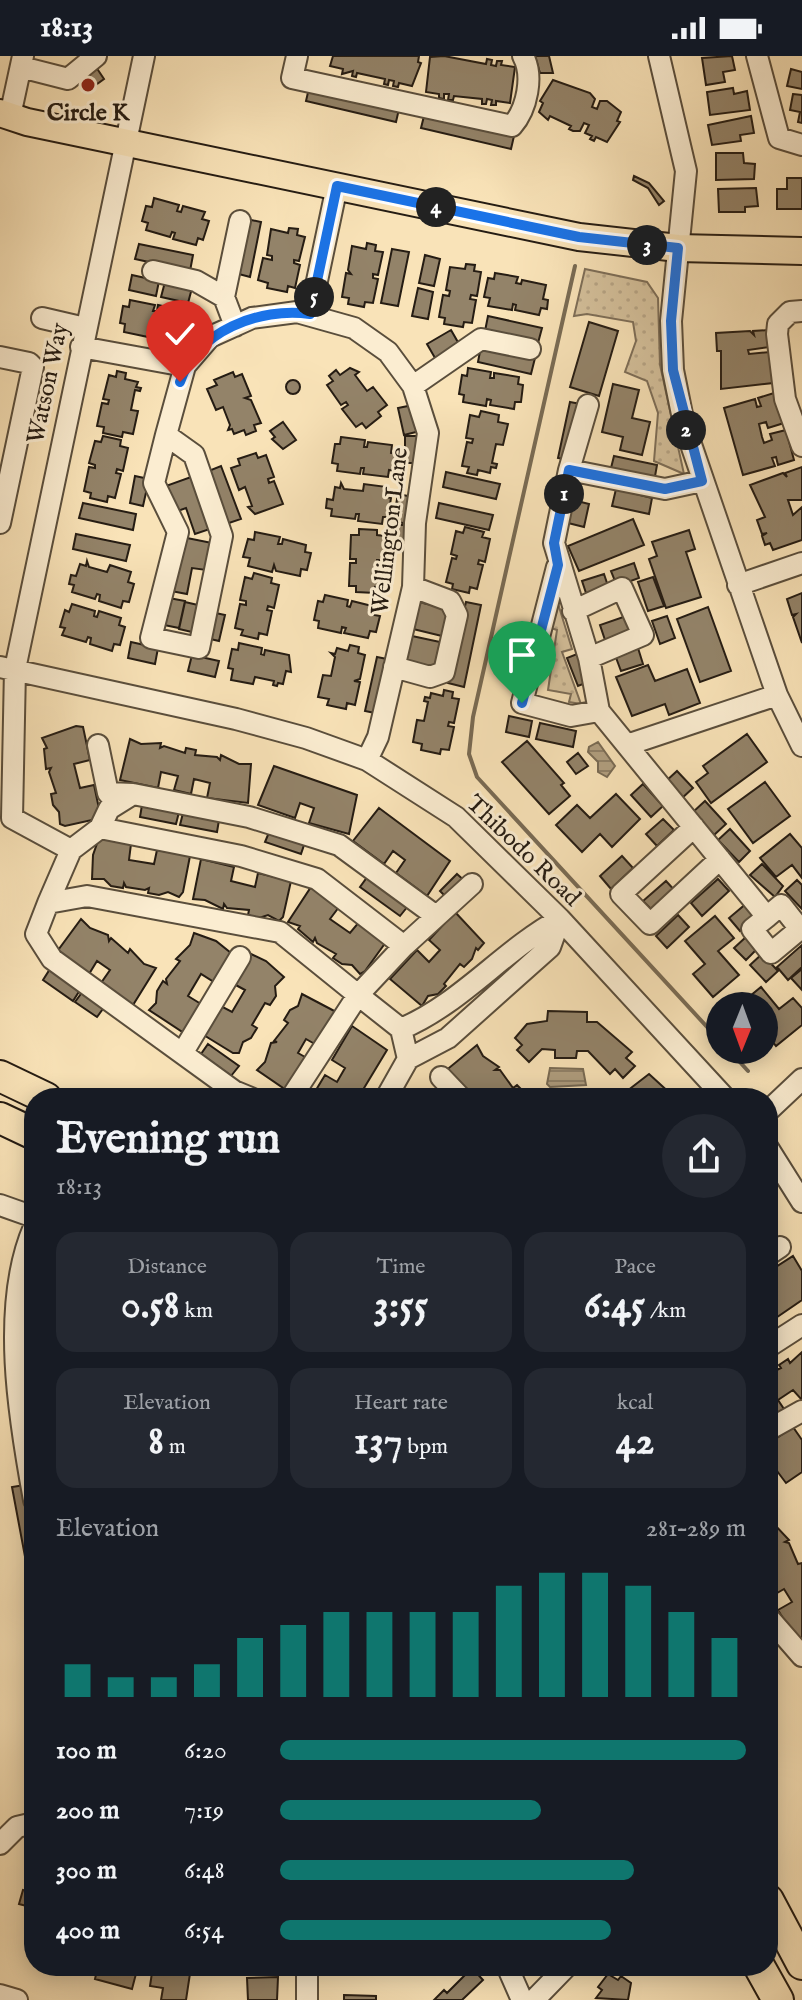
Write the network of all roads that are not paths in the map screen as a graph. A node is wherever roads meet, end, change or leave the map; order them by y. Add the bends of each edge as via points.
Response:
1 (96, 56) edge
2 (144, 56) edge
3 (297, 56) edge
4 (523, 56) edge
5 (659, 56) edge
6 (757, 56) edge
7 (22, 62) edge
8 (5, 115) edge
9 (126, 142) junction
10 (802, 145) edge
11 (337, 186) junction
12 (240, 221) dead end
13 (678, 248) junction
14 (802, 251) edge
15 (153, 271) dead end
16 (224, 297) junction
17 (802, 311) edge
18 (310, 314) junction
19 (42, 318) dead end
20 (235, 326) junction
21 (83, 338) junction
22 (530, 349) dead end
23 (0, 357) edge
24 (185, 366) junction
25 (413, 386) junction
26 (588, 405) dead end
27 (802, 420) edge
28 (166, 435) junction
29 (801, 444) edge
30 (569, 470) junction
31 (702, 481) junction
32 (0, 523) edge
33 (802, 563) edge
34 (558, 565) junction
35 (738, 585) junction
36 (413, 587) junction
37 (573, 611) junction
38 (589, 658) junction
39 (394, 667) junction
40 (8, 668) edge
41 (777, 695) junction
42 (599, 711) junction
43 (98, 745) dead end
44 (627, 745) junction
45 (802, 746) edge
46 (367, 760) junction
47 (133, 794) junction
48 (8, 805) edge
49 (694, 827) junction
50 (100, 828) junction
51 (71, 850) junction
52 (720, 859) junction
53 (472, 884) dead end
54 (48, 903) junction
55 (436, 916) junction
56 (767, 917) dead end
57 (560, 919) junction
58 (404, 946) junction
59 (240, 957) dead end
60 (358, 995) junction
61 (401, 1029) junction
62 (183, 1052) junction
63 (408, 1059) junction
64 (0, 1076) edge
65 (441, 1077) dead end
66 (802, 1079) edge
67 (25, 1088) edge
68 (230, 1088) edge
69 (298, 1088) edge
70 (392, 1088) edge
71 (451, 1088) edge
72 (716, 1088) edge
73 (778, 1102) edge
74 (0, 1118) edge
75 (24, 1129) edge
76 (778, 1164) edge
77 (802, 1202) edge
78 (0, 1205) edge
79 (24, 1213) edge
80 (24, 1284) edge
81 (802, 1325) edge
82 (778, 1341) edge
83 (802, 1411) edge
84 (778, 1424) edge
85 (24, 1448) edge
86 (778, 1628) edge
87 (802, 1656) edge
88 (24, 1825) edge
89 (0, 1844) edge
90 (778, 1919) edge
91 (802, 1964) edge
92 (307, 1976) edge
93 (557, 1976) edge
94 (765, 1976) edge
95 (0, 1995) edge
96 (17, 2000) edge
97 (307, 2000) edge
98 (534, 2000) edge
99 (778, 2000) edge

1 - 7 street via 68,79
2 - 9 street, Watson Way
3 - 4 street via 292,78 512,126 520,117 528,83
5 - 13 street via 686,171
6 - 10 street via 779,138
7 - 8 street
8 - 9 main road
9 - 11 main road
9 - 21 street, Watson Way
11 - 13 main road via 579,237
11 - 18 street
12 - 16 street
13 - 14 main road
13 - 31 street via 671,321 673,370
15 - 16 street via 196,281
16 - 20 street
17 - 29 street via 790,312 778,324 777,334 785,399
18 - 20 street, Wellington Lane via 252,318
18 - 25 street, Wellington Lane via 354,328 388,352
19 - 21 street
20 - 24 street, Wellington Lane via 210,337
21 - 24 street
21 - 40 street, Watson Way
22 - 25 street via 481,339
23 - 32 street via 33,367
24 - 28 street, Wellington Lane
25 - 36 street, Wellington Lane via 428,433 415,523
26 - 30 street
27 - 29 street
28 - 28 street, Wellington Lane via 154,483 178,532 151,638 199,648 222,536 194,455
30 - 31 street via 665,489
30 - 34 street via 554,543
31 - 35 street
33 - 35 street
34 - 37 street
34 - 42 street via 522,703 571,716
35 - 41 street
36 - 39 street, Wellington Lane
36 - 39 street via 450,601 457,615 444,672 430,677
37 - 38 street
37 - 38 street via 622,588 643,635
38 - 42 street
39 - 46 street, Wellington Lane via 378,737
40 - 46 street, Thibodo Road via 236,719
40 - 48 street, Watson Way
41 - 44 street
41 - 45 street
42 - 44 street
43 - 47 street via 108,793
44 - 49 street
46 - 57 street, Thibodo Road via 456,817
47 - 50 street via 109,809
47 - 55 street via 249,817 339,845
48 - 51 street
49 - 52 street
49 - 52 street via 621,894 650,924
50 - 51 street
50 - 58 street via 241,856 317,879
51 - 54 street
52 - 56 street
53 - 55 street
54 - 60 street via 87,896 280,932
54 - 62 street via 36,934 52,959
55 - 58 street
57 - 61 street via 532,934 434,1015
57 - 63 street via 550,947 448,1038
57 - 72 street, Thibodo Road
58 - 60 street
59 - 62 street
60 - 61 street
60 - 69 street
61 - 63 street
62 - 68 street
63 - 70 street
64 - 67 highway
65 - 71 street
66 - 73 street
74 - 75 highway
76 - 77 street
78 - 79 street
80 - 85 street via 15,1311
81 - 82 street
83 - 84 street
86 - 87 street
88 - 89 street
90 - 91 highway
92 - 97 street
93 - 98 street
94 - 99 highway
95 - 96 street

